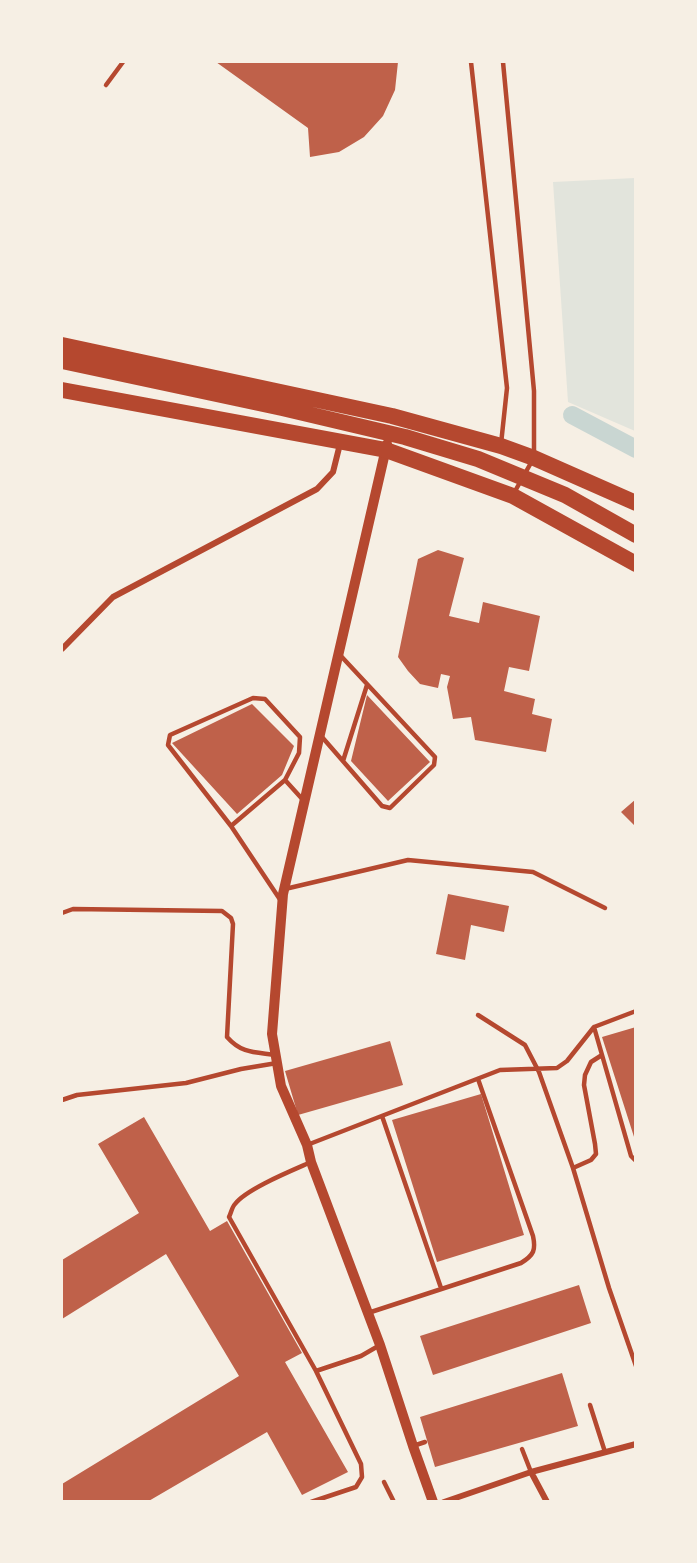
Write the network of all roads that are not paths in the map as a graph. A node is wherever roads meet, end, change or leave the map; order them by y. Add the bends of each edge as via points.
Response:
1 (123, 62) edge
2 (471, 62) edge
3 (503, 62) edge
4 (106, 86) dead end
5 (62, 345) edge
6 (62, 362) edge
7 (62, 390) edge
8 (392, 416) junction
9 (341, 441) junction
10 (386, 450) junction
11 (502, 451) junction
12 (534, 458) junction
13 (506, 466) dead end
14 (508, 476) dead end
15 (511, 491) junction
16 (636, 503) edge
17 (636, 536) edge
18 (636, 564) edge
19 (62, 649) edge
20 (338, 653) junction
21 (367, 685) junction
22 (319, 735) junction
23 (343, 761) junction
24 (285, 780) junction
25 (304, 801) junction
26 (231, 826) junction
27 (284, 889) junction
28 (283, 903) junction
29 (605, 908) dead end
30 (62, 913) edge
31 (636, 1011) edge
32 (478, 1015) dead end
33 (594, 1027) junction
34 (602, 1055) junction
35 (276, 1059) junction
36 (478, 1079) junction
37 (62, 1100) edge
38 (382, 1116) junction
39 (307, 1145) junction
40 (311, 1161) junction
41 (636, 1161) edge
42 (573, 1168) junction
43 (441, 1288) junction
44 (368, 1313) junction
45 (380, 1346) junction
46 (636, 1366) edge
47 (316, 1371) junction
48 (590, 1405) dead end
49 (425, 1442) dead end
50 (636, 1444) edge
51 (413, 1446) junction
52 (522, 1449) dead end
53 (605, 1452) junction
54 (531, 1472) junction
55 (384, 1482) dead end
56 (311, 1502) edge
57 (393, 1502) edge
58 (433, 1502) edge
59 (444, 1502) edge
60 (547, 1502) edge

1 - 4 lane
2 - 11 lane via 507,388
3 - 12 lane via 534,391
5 - 8 highway
6 - 17 highway via 416,440 478,459 566,495
7 - 9 highway
8 - 10 street
8 - 11 highway
9 - 10 highway
9 - 19 street via 333,472 317,489 113,597
10 - 15 highway
10 - 20 street
11 - 12 highway
12 - 15 lane
12 - 16 highway
13 - 14 lane
15 - 18 highway
20 - 21 lane
20 - 22 street
21 - 23 lane
21 - 23 lane via 435,757 434,765 390,808 382,806
22 - 23 lane
22 - 25 street
24 - 25 lane
24 - 26 lane
24 - 26 lane via 299,753 300,737 265,699 254,698 170,735 168,745
25 - 27 street
26 - 28 lane
27 - 28 street
27 - 29 lane via 408,860 534,872
28 - 35 street via 272,1034
30 - 35 lane via 73,909 222,911 233,924 227,1037 236,1047
31 - 33 lane
32 - 42 lane via 525,1045 539,1072
33 - 34 lane
33 - 36 lane via 557,1068 500,1070
34 - 41 lane via 631,1156
34 - 42 lane via 591,1062 584,1085 596,1154
35 - 37 lane via 186,1083
35 - 39 street via 281,1086
36 - 38 lane
36 - 43 lane via 535,1245 533,1253 521,1263
38 - 39 lane
38 - 43 lane
39 - 40 street
40 - 44 street
40 - 47 lane via 247,1194 235,1204 229,1217
42 - 46 lane
43 - 44 lane
44 - 45 street
45 - 47 lane
45 - 51 street
47 - 56 lane via 361,1464 362,1477 356,1487
48 - 53 lane
49 - 51 lane
50 - 53 street
51 - 58 street
52 - 54 lane
53 - 54 street
54 - 59 street
54 - 60 street
55 - 57 lane

